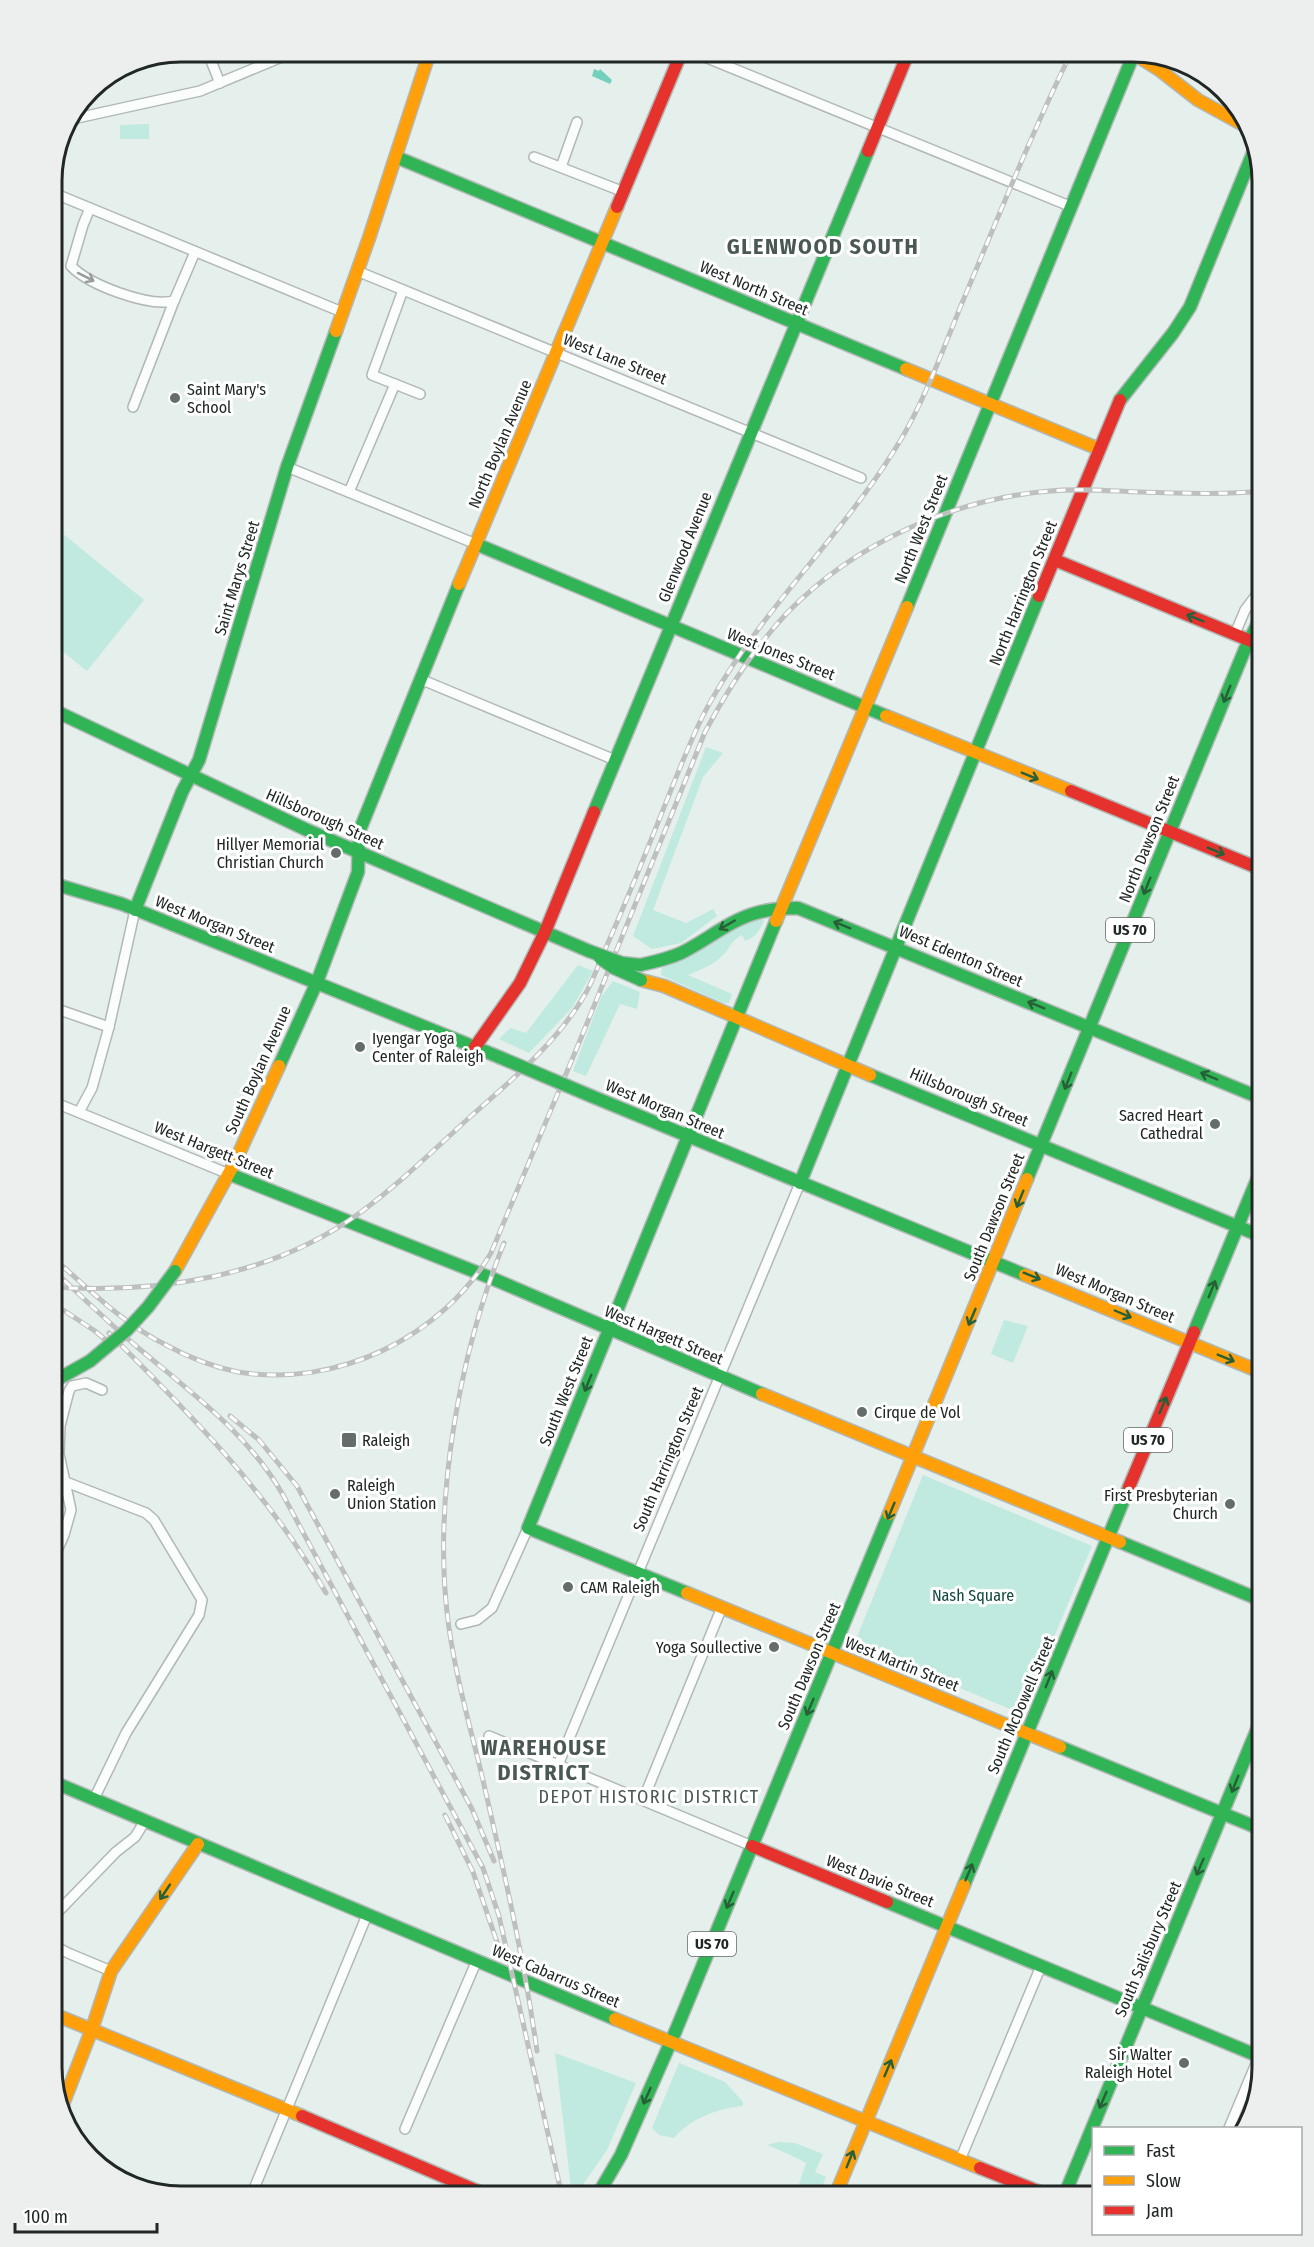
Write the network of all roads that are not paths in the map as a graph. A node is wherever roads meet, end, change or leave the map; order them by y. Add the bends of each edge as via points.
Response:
1 (211, 62) edge
2 (270, 62) edge
3 (426, 62) edge
4 (677, 62) edge
5 (717, 62) edge
6 (905, 62) edge
7 (1128, 62) edge
8 (1149, 63) edge
9 (220, 83) junction
10 (80, 118) edge
11 (1236, 121) edge
12 (577, 122) dead end
13 (878, 127) junction
14 (396, 157) junction
15 (534, 157) dead end
16 (1250, 162) edge
17 (561, 167) junction
18 (624, 192) junction
19 (62, 197) edge
20 (1072, 207) junction
21 (90, 208) junction
22 (602, 242) junction
23 (195, 252) junction
24 (357, 271) junction
25 (403, 290) junction
26 (174, 301) junction
27 (342, 312) junction
28 (798, 324) junction
29 (556, 353) junction
30 (395, 384) junction
31 (420, 394) dead end
32 (990, 404) junction
33 (133, 407) dead end
34 (751, 433) junction
35 (1099, 449) junction
36 (287, 467) junction
37 (861, 478) dead end
38 (349, 492) junction
39 (476, 544) junction
40 (1055, 560) junction
41 (1252, 599) edge
42 (670, 627) junction
43 (1235, 634) junction
44 (1252, 634) edge
45 (1249, 640) junction
46 (1252, 641) edge
47 (420, 679) junction
48 (866, 707) junction
49 (62, 713) edge
50 (975, 754) junction
51 (615, 760) junction
52 (191, 777) junction
53 (1170, 832) junction
54 (358, 852) junction
55 (1252, 866) edge
56 (62, 887) edge
57 (782, 908) junction
58 (135, 910) junction
59 (545, 932) junction
60 (896, 947) junction
61 (589, 951) junction
62 (648, 964) junction
63 (317, 982) junction
64 (664, 986) junction
65 (62, 1011) edge
66 (737, 1019) junction
67 (109, 1027) junction
68 (1090, 1027) junction
69 (475, 1047) junction
70 (848, 1065) junction
71 (1252, 1094) edge
72 (62, 1105) edge
73 (79, 1112) junction
74 (689, 1137) junction
75 (1042, 1145) junction
76 (229, 1174) junction
77 (800, 1183) junction
78 (1252, 1192) edge
79 (1238, 1227) junction
80 (1252, 1233) edge
81 (994, 1263) junction
82 (610, 1329) junction
83 (1189, 1343) junction
84 (1252, 1369) edge
85 (719, 1376) junction
86 (62, 1377) edge
87 (102, 1390) dead end
88 (62, 1418) edge
89 (914, 1457) junction
90 (62, 1466) edge
91 (62, 1477) edge
92 (66, 1482) junction
93 (528, 1528) junction
94 (1108, 1537) junction
95 (62, 1539) edge
96 (638, 1573) junction
97 (1252, 1596) edge
98 (723, 1607) junction
99 (461, 1624) dead end
100 (832, 1653) junction
101 (1027, 1733) junction
102 (489, 1736) dead end
103 (1252, 1742) edge
104 (558, 1765) junction
105 (62, 1786) edge
106 (94, 1799) junction
107 (642, 1800) junction
108 (1222, 1814) junction
109 (145, 1821) junction
110 (1252, 1826) edge
111 (198, 1844) junction
112 (752, 1846) junction
113 (62, 1908) edge
114 (367, 1915) junction
115 (947, 1926) junction
116 (62, 1950) edge
117 (477, 1960) junction
118 (1041, 1966) junction
119 (111, 1971) junction
120 (1142, 2007) junction
121 (62, 2017) edge
122 (92, 2029) junction
123 (671, 2042) junction
124 (1252, 2050) edge
125 (1251, 2078) edge
126 (66, 2096) edge
127 (287, 2110) junction
128 (866, 2122) junction
129 (1092, 2127) edge
130 (1229, 2127) edge
131 (1092, 2128) edge
132 (405, 2129) dead end
133 (960, 2160) junction
134 (256, 2185) edge
135 (464, 2185) edge
136 (603, 2185) edge
137 (839, 2186) edge
138 (1025, 2186) edge
139 (1068, 2186) edge

1 - 9 street
2 - 9 street
3 - 14 street, Saint Marys Street
4 - 18 street, North Boylan Avenue
5 - 13 street
6 - 13 street, Glenwood Avenue
7 - 20 street, North West Street
8 - 11 street via 1198,100
9 - 10 street via 176,98
12 - 17 street
13 - 20 street
13 - 28 street, Glenwood Avenue
14 - 22 street, West North Street
14 - 24 street, Saint Marys Street
15 - 17 street
16 - 35 street, North Harrington Street via 1190,307 1120,402
17 - 18 street
18 - 22 street, North Boylan Avenue
19 - 21 street
20 - 32 street, North West Street
21 - 23 street
21 -> 26 street via 72,266 77,272 125,295 159,303
22 - 28 street, West North Street
22 - 29 street, North Boylan Avenue
23 - 26 street
23 - 27 street
24 - 25 street, West Lane Street
24 - 27 street, Saint Marys Street
25 - 29 street, West Lane Street
25 - 30 street via 372,375
26 - 33 street
27 - 36 street, Saint Marys Street
28 - 32 street, West North Street
28 - 34 street, Glenwood Avenue
29 - 34 street, West Lane Street
29 - 39 street, North Boylan Avenue
30 - 31 street
30 - 38 street
32 - 35 street, West North Street
32 - 48 street, North West Street
34 - 37 street, West Lane Street
34 - 42 street, Glenwood Avenue
35 - 40 street, North Harrington Street
36 - 38 street, West Jones Street
36 - 52 street, Saint Marys Street
38 - 39 street, West Jones Street
39 - 42 street, West Jones Street
39 - 47 street, North Boylan Avenue
43 -> 40 street
40 - 50 street, North Harrington Street
41 - 43 street
42 - 48 street, West Jones Street
42 - 51 street, Glenwood Avenue
43 - 45 street
44 - 45 street, North Dawson Street / US 70
45 - 46 street
45 -> 53 street, North Dawson Street / US 70
47 - 51 street
47 - 54 street, North Boylan Avenue via 358,837
48 - 50 street, West Jones Street
48 - 57 street, North West Street
49 - 52 street, Hillsborough Street
50 -> 53 street, West Jones Street
50 - 60 street, North Harrington Street
51 - 59 street, Glenwood Avenue
52 - 54 street, Hillsborough Street
52 - 58 street, Saint Marys Street
53 -> 55 street, West Jones Street
53 -> 68 street, North Dawson Street / US 70
54 - 59 street, Hillsborough Street
54 - 63 street, South Boylan Avenue via 358,872
56 - 58 street, West Morgan Street
60 -> 57 street, West Edenton Street via 810,912
57 -> 62 street, West Edenton Street via 742,917 682,954
57 - 66 street, North West Street
58 - 63 street, West Morgan Street
58 - 67 street, Saint Marys Street
59 - 61 street, Hillsborough Street
59 - 69 street, Glenwood Avenue via 520,983
68 -> 60 street, West Edenton Street
60 - 70 street, North Harrington Street
61 - 62 street, Hillsborough Street, bridge via 622,963
61 - 64 street, Hillsborough Street, bridge via 614,968
62 - 64 street, Hillsborough Street
63 - 69 street, West Morgan Street
63 - 76 street, South Boylan Avenue
64 - 66 street, Hillsborough Street
65 - 67 street
66 - 70 street, Hillsborough Street
66 - 74 street, South West Street
67 - 73 street, Saint Marys Street via 92,1088
71 -> 68 street, West Edenton Street
68 -> 75 street, North Dawson Street / US 70
69 - 74 street, West Morgan Street, bridge
70 - 75 street, Hillsborough Street
70 - 77 street, South Harrington Street
72 - 73 street, West Hargett Street
73 - 76 street, West Hargett Street
74 - 77 street, West Morgan Street
74 - 82 street, South West Street
75 - 79 street, Hillsborough Street
75 -> 81 street, South Dawson Street / US 70
76 - 82 street, West Hargett Street
76 - 86 street, South Boylan Avenue, bridge via 175,1272 148,1307 90,1361
77 - 81 street, West Morgan Street
77 - 85 street, South Harrington Street
78 - 79 street, US 70
79 - 80 street, Hillsborough Street
83 -> 79 street, South McDowell Street / US 70
81 -> 83 street, West Morgan Street
81 -> 89 street, South Dawson Street / US 70
82 - 85 street, West Hargett Street
82 -> 93 street, South West Street
83 -> 84 street, West Morgan Street
94 -> 83 street, South McDowell Street / US 70
85 - 89 street, West Hargett Street
85 - 96 street, South Harrington Street
87 - 88 street via 86,1383 72,1386
89 - 94 street, West Hargett Street
89 -> 100 street, South Dawson Street / US 70
90 - 92 street
91 - 92 street
92 - 95 street via 71,1510
92 - 106 street via 146,1513 202,1600 199,1615 126,1733
93 - 96 street, West Martin Street
93 - 99 street, South West Street via 492,1608 477,1620
94 - 97 street, West Hargett Street
101 -> 94 street, South McDowell Street / US 70
96 - 98 street, West Martin Street
96 - 104 street, South Harrington Street
98 - 100 street, West Martin Street
98 - 107 street
100 - 101 street, West Martin Street
100 -> 112 street, South Dawson Street / US 70
101 - 108 street, West Martin Street
115 -> 101 street, South McDowell Street / US 70
102 - 104 street, West Davie Street
103 -> 108 street, South Salisbury Street
104 - 107 street, West Davie Street
105 - 106 street, West Cabarrus Street
106 - 109 street, West Cabarrus Street
107 - 112 street, West Davie Street
108 - 110 street, West Martin Street
108 -> 120 street, South Salisbury Street
109 - 111 street, West Cabarrus Street
109 - 113 street via 135,1837
111 - 114 street, West Cabarrus Street
111 -> 119 street
112 - 115 street, West Davie Street
112 -> 123 street, South Dawson Street / US 70
114 - 117 street, West Cabarrus Street
114 - 127 street
115 - 118 street, West Davie Street
128 -> 115 street, South McDowell Street / US 70
116 - 119 street
117 - 123 street, West Cabarrus Street
117 - 132 street
118 - 120 street, West Davie Street
118 - 133 street
119 - 122 street
120 - 124 street, West Davie Street
120 -> 129 street, South Salisbury Street
121 - 122 street
122 - 126 street
122 - 127 street
123 - 128 street, West Cabarrus Street
123 -> 136 street, South Dawson Street / US 70 via 621,2155
125 - 130 street
127 - 134 street
127 - 135 street
128 - 133 street, West Cabarrus Street
137 -> 128 street, South McDowell Street / US 70
131 -> 139 street, South Salisbury Street
133 - 138 street, West Cabarrus Street

